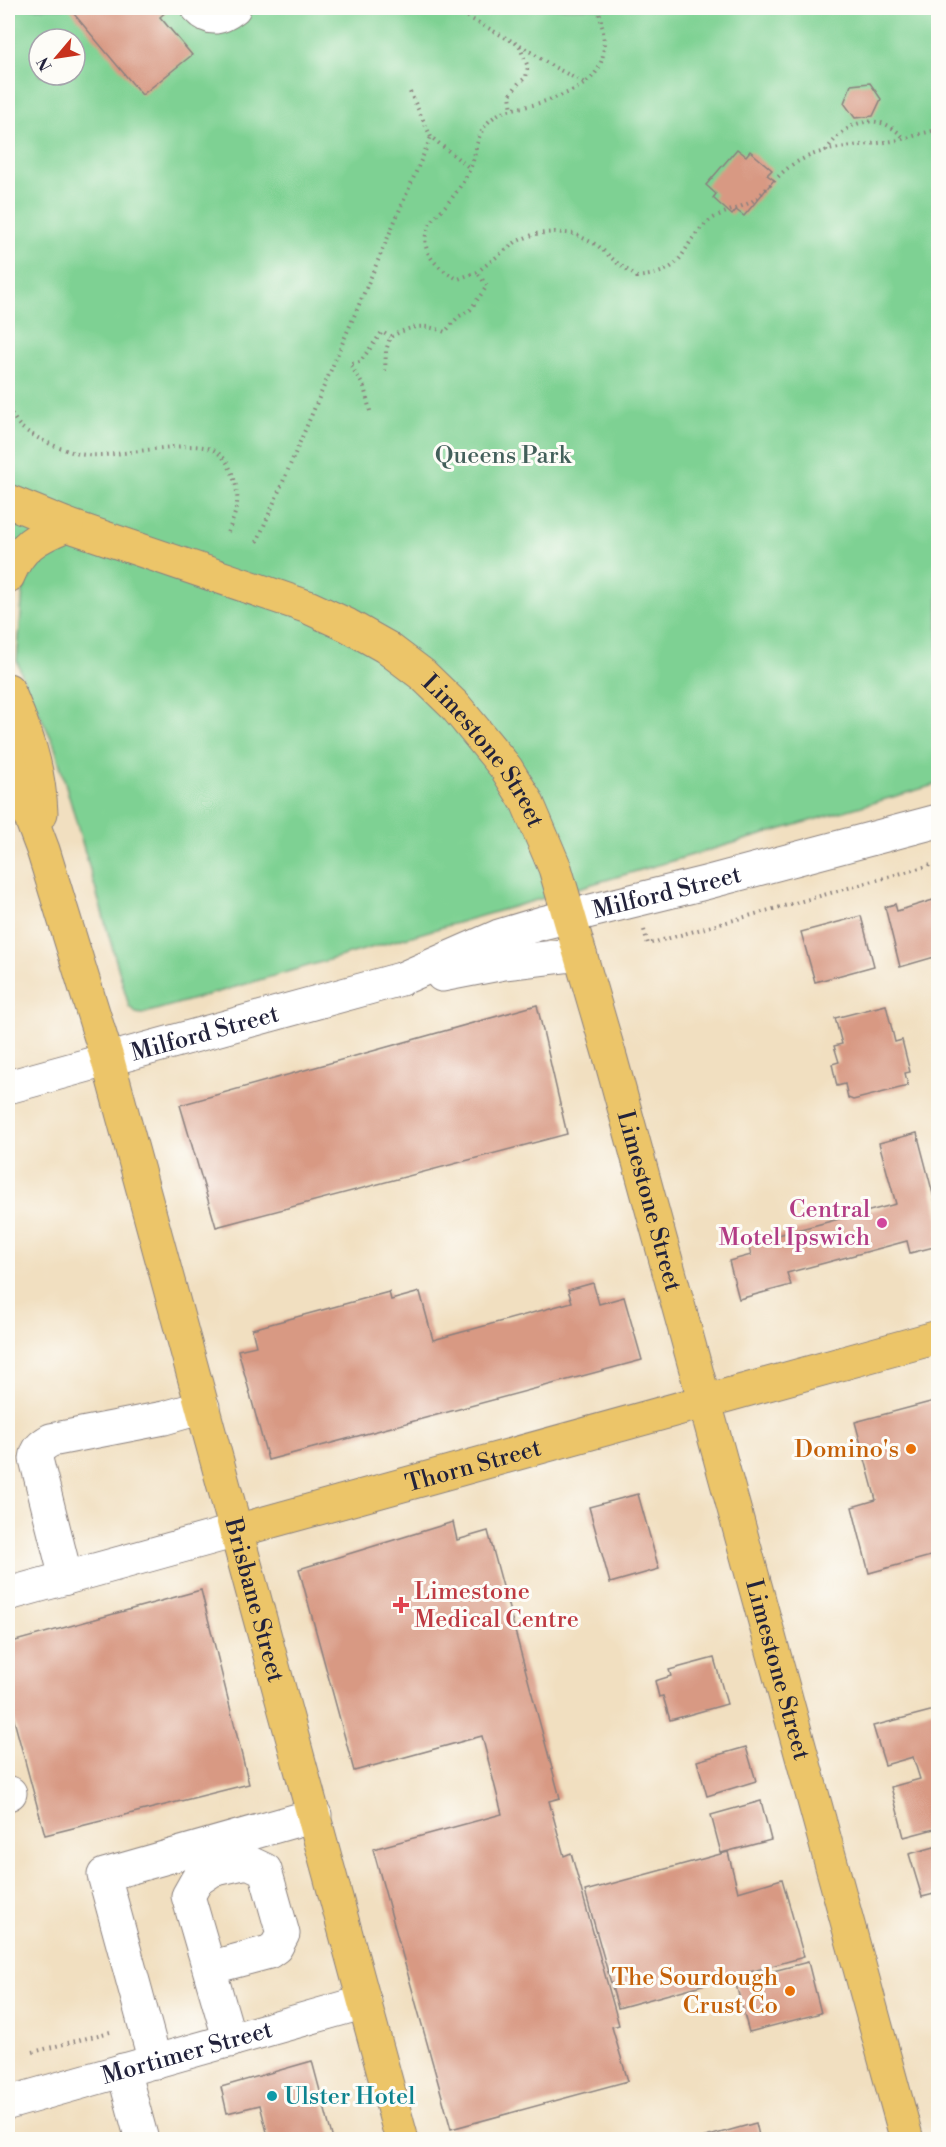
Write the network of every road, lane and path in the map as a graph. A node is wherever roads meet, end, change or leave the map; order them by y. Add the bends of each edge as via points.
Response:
1 (198, 8) edge
2 (234, 8) edge
3 (598, 8) edge
4 (457, 11) dead end
5 (519, 45) junction
6 (585, 83) junction
7 (410, 92) dead end
8 (512, 110) junction
9 (939, 130) edge
10 (431, 137) junction
11 (904, 138) junction
12 (826, 151) junction
13 (471, 169) junction
14 (477, 272) junction
15 (390, 337) junction
16 (385, 371) dead end
17 (8, 408) edge
18 (370, 411) dead end
19 (8, 501) edge
20 (67, 525) junction
21 (228, 532) dead end
22 (256, 542) dead end
23 (8, 576) edge
24 (8, 690) edge
25 (8, 758) edge
26 (939, 821) edge
27 (43, 850) junction
28 (939, 863) edge
29 (569, 916) junction
30 (648, 944) dead end
31 (580, 954) junction
32 (401, 979) junction
33 (108, 1061) junction
34 (8, 1087) edge
35 (939, 1337) edge
36 (704, 1402) junction
37 (203, 1407) junction
38 (236, 1530) junction
39 (66, 1578) junction
40 (8, 1594) edge
41 (315, 1815) junction
42 (209, 1968) dead end
43 (365, 2002) junction
44 (144, 2023) junction
45 (230, 2041) junction
46 (33, 2052) dead end
47 (154, 2062) junction
48 (123, 2070) junction
49 (8, 2103) edge
50 (142, 2139) edge
51 (402, 2139) edge
52 (907, 2139) edge

1 - 2 street via 212,17 223,17
3 - 6 path via 604,54 598,72
4 - 5 path
5 - 6 path
5 - 8 path via 528,67 526,77 510,95
6 - 8 path via 535,105
7 - 10 path
8 - 13 path via 497,114 479,135
9 - 11 path
10 - 13 path
10 - 22 path
11 - 12 path
11 - 12 path via 882,123 865,122 851,125 836,136
12 - 14 path via 792,165 753,201 710,220 673,267 653,275 637,277 597,245 575,234 555,232 517,240
13 - 14 path via 431,223 426,243 431,260 443,271 459,279
14 - 15 path via 487,286 470,310 445,332 419,326
15 - 16 path
15 - 18 path via 382,332 360,362 350,364 364,387
17 - 21 path via 21,427 80,454 193,446 213,449 229,463 237,489 237,510
19 - 20 main road, Limestone Street
20 - 23 main road via 28,545
20 - 29 main road, Limestone Street via 308,607 386,647 423,675 455,706 506,768 527,802 555,868
24 - 27 main road via 35,762
25 - 27 main road
26 - 29 street, Milford Street
27 - 33 main road, Brisbane Street
28 - 30 path
29 - 31 main road, Limestone Street
29 - 32 street, Milford Street via 499,936
31 - 32 street, Milford Street
31 - 36 main road, Limestone Street
32 - 33 street, Milford Street
33 - 34 street, Milford Street
33 - 37 main road, Brisbane Street
35 - 36 main road, Thorn Street
36 - 38 main road, Thorn Street
36 - 52 main road, Limestone Street
37 - 38 main road, Brisbane Street
37 - 39 street via 42,1444 36,1459
38 - 39 street, Thorn Street
38 - 41 main road, Brisbane Street
39 - 40 street, Thorn Street
41 - 43 main road, Brisbane Street
41 - 44 street via 104,1875
42 - 45 street
43 - 45 street, Mortimer Street
43 - 51 main road, Brisbane Street
44 - 46 path
44 - 47 street
45 - 47 street, Mortimer Street
47 - 48 street, Mortimer Street
48 - 49 street, Mortimer Street
48 - 50 street

